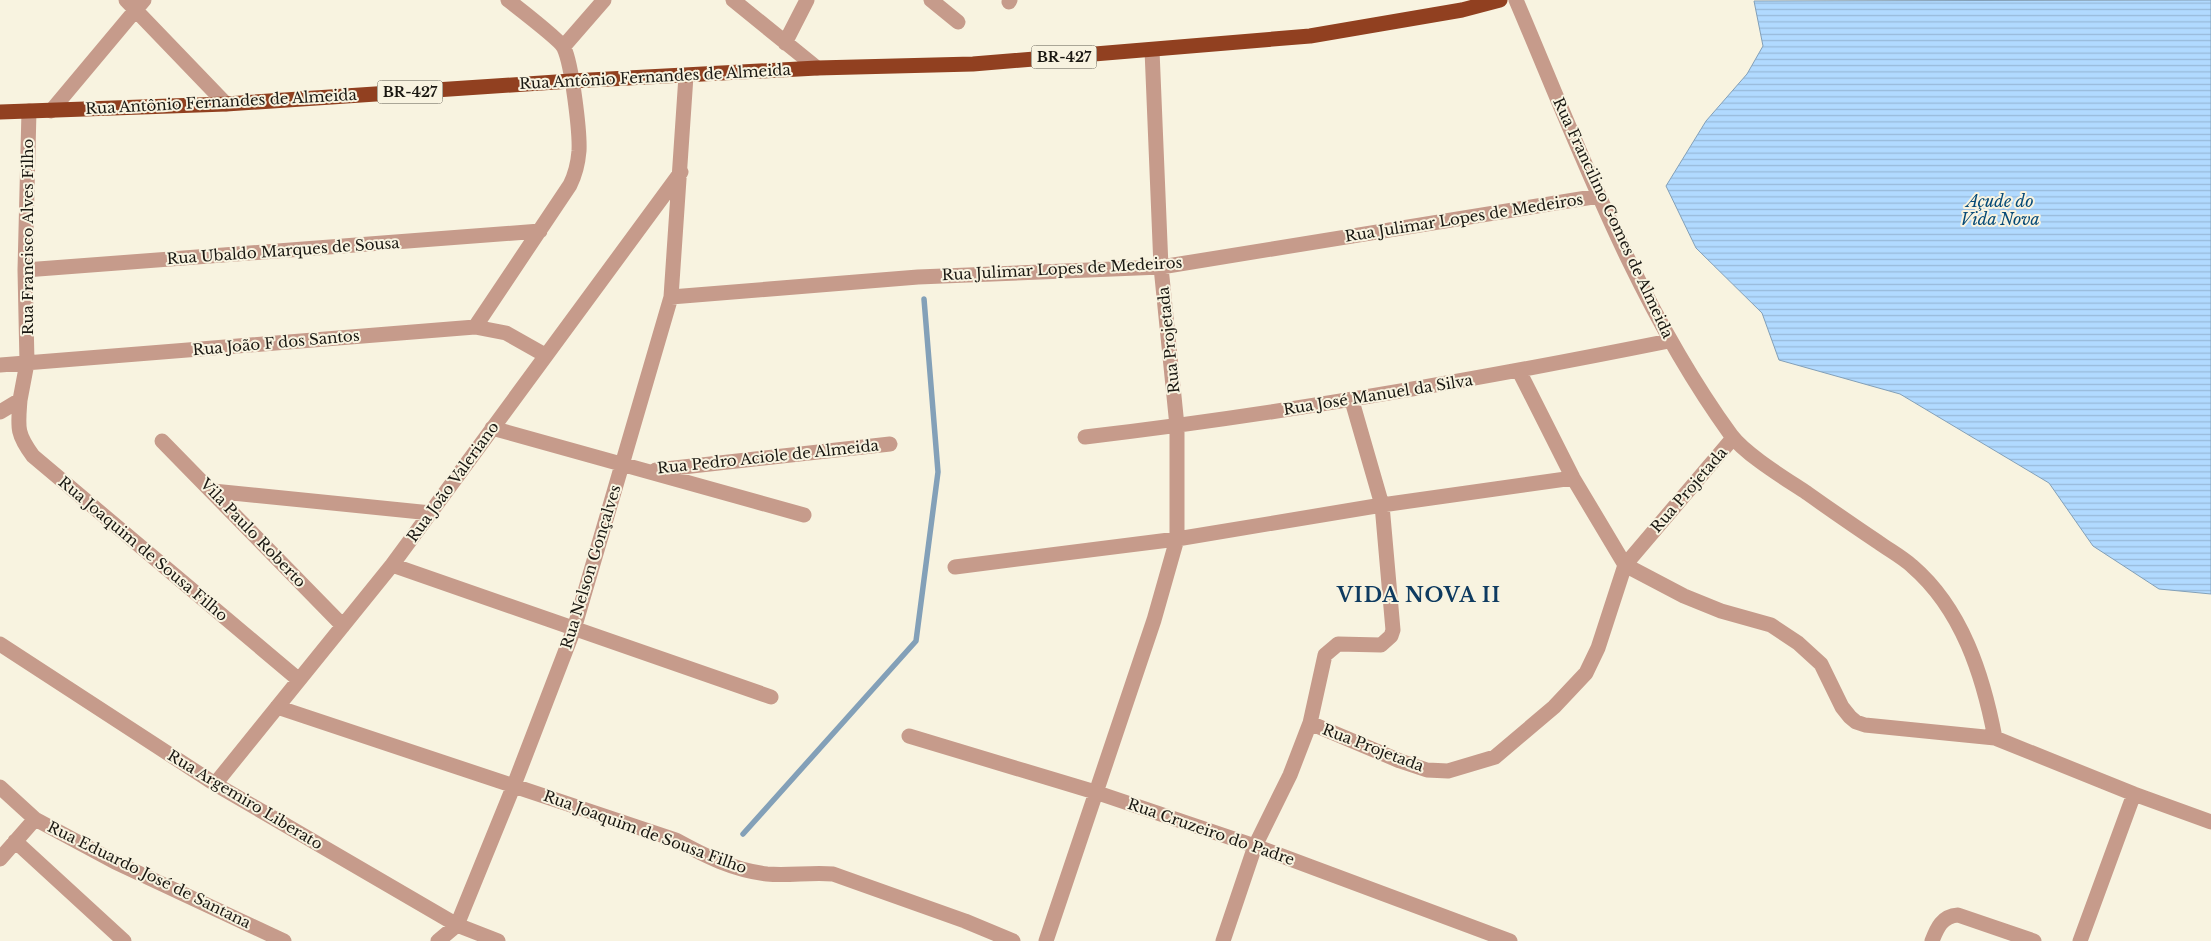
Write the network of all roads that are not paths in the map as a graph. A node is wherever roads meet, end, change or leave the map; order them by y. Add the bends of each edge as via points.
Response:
1 (508, 0) edge
2 (604, 0) edge
3 (734, 0) edge
4 (807, 0) edge
5 (931, 0) edge
6 (1500, 0) edge
7 (1516, 0) edge
8 (136, 3) edge
9 (958, 22) dead end
10 (785, 43) junction
11 (564, 46) junction
12 (1152, 50) junction
13 (817, 68) junction
14 (686, 76) junction
15 (571, 81) junction
16 (226, 104) junction
17 (51, 110) junction
18 (29, 111) junction
19 (0, 112) edge
20 (681, 172) junction
21 (1599, 196) junction
22 (540, 231) junction
23 (1161, 266) junction
24 (25, 270) junction
25 (671, 297) junction
26 (474, 327) junction
27 (1669, 341) junction
28 (545, 355) junction
29 (27, 363) junction
30 (0, 365) edge
31 (1519, 371) junction
32 (20, 400) junction
33 (1352, 401) junction
34 (0, 412) edge
35 (1177, 426) junction
36 (492, 428) junction
37 (1085, 436) dead end
38 (1733, 438) junction
39 (162, 441) dead end
40 (890, 444) dead end
41 (622, 464) junction
42 (647, 470) junction
43 (1572, 478) junction
44 (212, 490) junction
45 (1382, 505) junction
46 (431, 512) junction
47 (804, 515) dead end
48 (1177, 539) junction
49 (1625, 564) junction
50 (392, 565) junction
51 (955, 567) dead end
52 (342, 626) junction
53 (574, 628) junction
54 (0, 644) edge
55 (299, 680) junction
56 (771, 697) dead end
57 (277, 707) junction
58 (1310, 723) junction
59 (908, 736) dead end
60 (1995, 738) junction
61 (215, 784) junction
62 (514, 785) junction
63 (0, 787) edge
64 (1094, 792) junction
65 (2134, 794) junction
66 (35, 819) junction
67 (2211, 822) edge
68 (15, 841) junction
69 (1255, 846) junction
70 (0, 859) edge
71 (457, 925) junction
72 (124, 941) edge
73 (284, 941) edge
74 (438, 941) edge
75 (498, 941) edge
76 (1014, 941) edge
77 (1046, 941) edge
78 (1223, 941) edge
79 (1510, 941) edge
80 (1932, 941) edge
81 (2034, 941) edge
82 (2080, 941) edge

1 - 11 street
2 - 11 street
3 - 10 street
4 - 10 street
5 - 9 street
6 - 12 highway, Rua Antônio Fernandes de Almeida / BR-427 via 1462,10 1310,36
7 - 21 street, Rua Francilino Gomes de Almeida
8 - 16 street
8 - 17 street
10 - 13 street
11 - 15 street
12 - 13 highway, Rua Antônio Fernandes de Almeida / BR-427 via 974,64
12 - 23 street, Rua Projetada
13 - 14 highway, Rua Antônio Fernandes de Almeida / BR-427
14 - 15 highway, Rua Antônio Fernandes de Almeida / BR-427
14 - 20 street, Rua Nelson Gonçalves
15 - 16 highway, Rua Antônio Fernandes de Almeida / BR-427
15 - 22 street via 579,139 575,176
16 - 17 highway, Rua Antônio Fernandes de Almeida / BR-427
17 - 18 highway, Rua Antônio Fernandes de Almeida / BR-427
18 - 19 highway, Rua Antônio Fernandes de Almeida / BR-427
18 - 24 street, Rua Francisco Alves Filho
20 - 25 street, Rua Nelson Gonçalves
20 - 28 street, Rua João Valeriano
21 - 23 street, Rua Julimar Lopes de Medeiros
21 - 27 street, Rua Francilino Gomes de Almeida
22 - 24 street, Rua Ubaldo Marques de Sousa
22 - 26 street
23 - 25 street, Rua Julimar Lopes de Medeiros via 918,277
23 - 35 street, Rua Projetada
24 - 29 street, Rua Francisco Alves Filho
25 - 41 street, Rua Nelson Gonçalves
26 - 28 street, Rua João F dos Santos via 506,333
26 - 29 street, Rua João F dos Santos
27 - 31 street, Rua José Manuel da Silva
27 - 38 street, Rua Francilino Gomes de Almeida
28 - 36 street, Rua João Valeriano
29 - 30 street, Rua João F dos Santos
29 - 32 street, Rua Francisco Alves Filho
31 - 33 street, Rua José Manuel da Silva
31 - 43 street
32 - 34 street
32 - 55 street, Rua Joaquim de Sousa Filho via 18,430 32,456
33 - 35 street, Rua José Manuel da Silva
33 - 45 street
35 - 37 street, Rua José Manuel da Silva
35 - 48 street, Rua Projetada
36 - 41 street, Rua Pedro Aciole de Almeida
36 - 46 street, Rua João Valeriano
38 - 49 street, Rua Projetada
38 - 60 street, Rua Francilino Gomes de Almeida via 1765,464 1911,565 1936,590 1972,653 1987,694
39 - 44 street, Vila Paulo Roberto
40 - 42 street, Rua Pedro Aciole de Almeida
41 - 42 street, Rua Pedro Aciole de Almeida
41 - 53 street, Rua Nelson Gonçalves
42 - 47 street, Rua Pedro Aciole de Almeida
43 - 45 street
43 - 49 street
44 - 46 street
44 - 52 street, Vila Paulo Roberto
45 - 48 street
45 - 58 street via 1393,630 1381,645 1338,644 1325,655
46 - 50 street, Rua João Valeriano
48 - 51 street
48 - 64 street, Rua Projetada via 1154,620
49 - 58 street, Rua Projetada via 1598,648 1586,673 1554,707 1495,757 1448,771 1427,770 1400,762
49 - 60 street via 1684,596 1721,611 1771,625 1798,643 1821,664 1842,707 1856,722
50 - 52 street, Rua João Valeriano
50 - 53 street
52 - 55 street, Rua João Valeriano
53 - 56 street
53 - 62 street, Rua Nelson Gonçalves
54 - 61 street, Rua Argemiro Liberato
55 - 57 street, Rua João Valeriano
57 - 61 street, Rua João Valeriano
57 - 62 street, Rua Joaquim de Sousa Filho
58 - 69 street via 1290,775
59 - 64 street, Rua Cruzeiro do Padre
60 - 65 street
61 - 71 street, Rua Argemiro Liberato
62 - 71 street, Rua Nelson Gonçalves
62 - 76 street, Rua Joaquim de Sousa Filho via 676,840 727,865 767,874 833,874
63 - 66 street
64 - 69 street, Rua Cruzeiro do Padre
64 - 77 street, Rua Projetada
65 - 67 street
65 - 82 street
66 - 68 street, Rua Eduardo José de Santana
66 - 73 street, Rua Eduardo José de Santana via 115,862
68 - 70 street, Rua Eduardo José de Santana
68 - 72 street
69 - 78 street
69 - 79 street, Rua Cruzeiro do Padre
71 - 74 street, Rua Nelson Gonçalves
71 - 75 street, Rua Argemiro Liberato
80 - 81 street via 1944,919 1951,916

